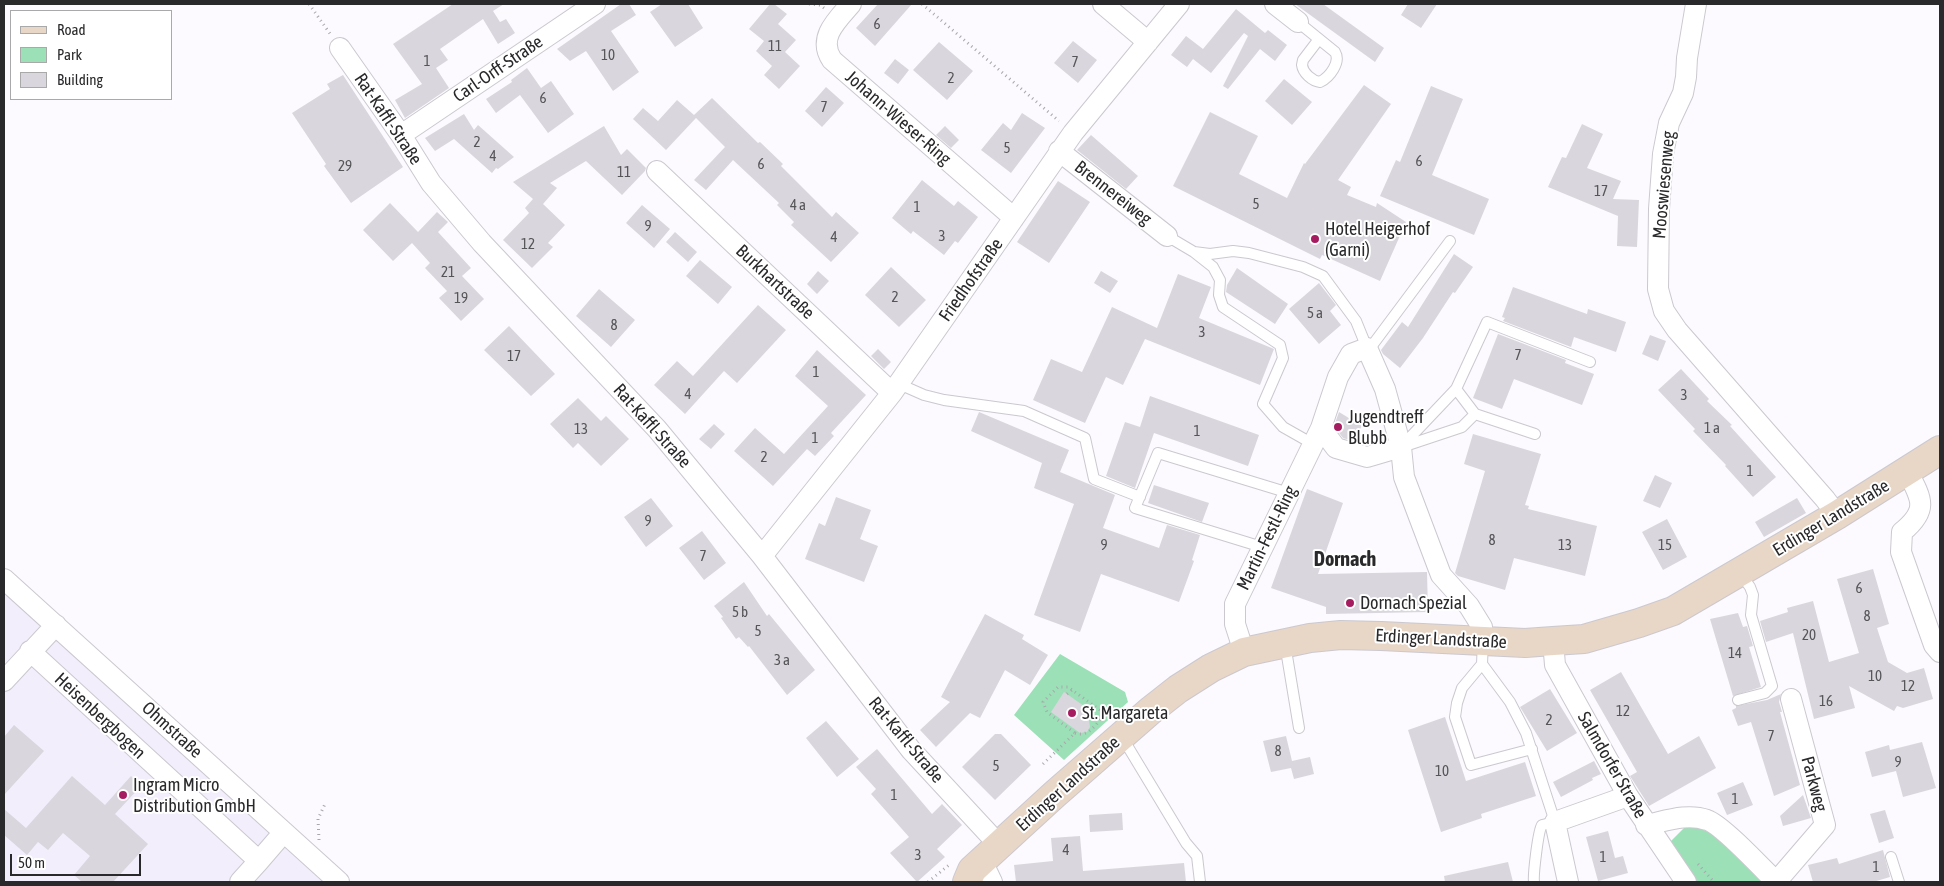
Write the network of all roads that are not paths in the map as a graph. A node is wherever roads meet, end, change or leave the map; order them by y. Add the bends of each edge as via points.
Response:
1 (595, 4) edge
2 (851, 4) edge
3 (1103, 4) edge
4 (1179, 4) edge
5 (1275, 4) edge
6 (1696, 4) edge
7 (1298, 22) joint
8 (1319, 39) dead end
9 (1148, 42) junction
10 (340, 48) road end
11 (401, 135) junction
12 (1059, 151) junction
13 (657, 171) dead end
14 (1014, 218) junction
15 (1167, 236) joint
16 (1450, 241) dead end
17 (1194, 252) junction
18 (1367, 349) junction
19 (1590, 362) dead end
20 (896, 388) junction
21 (1456, 389) junction
22 (1474, 414) junction
23 (1535, 434) dead end
24 (1317, 436) junction
25 (1402, 447) junction
26 (1940, 450) edge
27 (1907, 471) junction
28 (1288, 493) junction
29 (1140, 497) junction
30 (1837, 515) junction
31 (1262, 547) junction
32 (762, 556) junction
33 (1740, 572) junction
34 (4, 579) edge
35 (56, 625) junction
36 (1553, 642) junction
37 (1284, 643) junction
38 (30, 651) junction
39 (1244, 652) junction
40 (1940, 652) edge
41 (1482, 653) junction
42 (4, 680) edge
43 (1791, 699) dead end
44 (1738, 700) dead end
45 (1299, 728) dead end
46 (1122, 736) junction
47 (1532, 750) junction
48 (1628, 796) junction
49 (1555, 822) junction
50 (1646, 825) junction
51 (284, 832) junction
52 (1891, 857) dead end
53 (982, 868) edge
54 (252, 875) edge
55 (339, 882) edge
56 (946, 882) edge
57 (1200, 882) edge
58 (1534, 882) edge
59 (1568, 882) edge
60 (1686, 882) edge
61 (1776, 882) edge
62 (1898, 882) edge

1 - 11 street, Carl-Orff-Straße
2 - 14 street, Johann-Wieser-Ring via 832,26 828,36 827,53 832,60
3 - 9 street
4 - 9 street, Friedhofstraße
5 - 7 street
6 - 30 street, Mooswiesenweg via 1683,93 1669,123 1663,154 1658,289 1670,307 1677,330 1810,470
7 - 8 lane
9 - 12 street, Friedhofstraße
10 - 11 street, Rat-Kaffl-Straße
11 - 32 street, Rat-Kaffl-Straße via 431,183 482,243 657,429
12 - 14 street, Friedhofstraße
12 - 15 street, Brennereiweg
13 - 20 street, Burkhartstraße
14 - 20 street, Friedhofstraße
15 - 17 lane
16 - 18 lane
17 - 18 lane via 1249,252 1324,276 1356,321
17 - 24 lane via 1213,267 1220,280 1219,295 1224,307 1280,345 1284,358 1262,404 1283,426
18 - 24 street, Martin-Festl-Ring via 1351,354 1338,377
18 - 25 street via 1385,389
19 - 21 lane via 1487,322
20 - 29 lane via 944,400 1024,410 1085,438 1094,478
20 - 32 street, Friedhofstraße
21 - 22 lane
21 - 25 lane
22 - 23 lane
22 - 25 lane via 1462,427
24 - 25 street via 1336,448 1367,457
24 - 28 street, Martin-Festl-Ring
25 - 41 street via 1404,477 1441,575 1482,627
26 - 27 street, Erdinger Landstraße
27 - 30 street, Erdinger Landstraße
27 - 40 street via 1917,490 1921,508 1916,521 1902,532 1901,552 1934,645
28 - 29 lane via 1158,453
28 - 31 street, Martin-Festl-Ring
29 - 31 lane via 1135,508
30 - 33 street, Erdinger Landstraße
31 - 39 street, Martin-Festl-Ring via 1235,604 1235,624
32 - 53 street, Rat-Kaffl-Straße via 911,750
33 - 36 street, Erdinger Landstraße via 1672,611 1592,637
33 - 44 lane via 1752,594 1751,615 1772,686 1765,693
34 - 35 street, Ohmstraße
35 - 38 street
35 - 51 street, Ohmstraße
36 - 41 street, Erdinger Landstraße
36 - 48 street, Salmdorfer Straße via 1554,665
37 - 39 street, Erdinger Landstraße
37 - 41 street, Erdinger Landstraße via 1310,638 1381,636
37 - 45 lane
38 - 42 street
38 - 54 street, Heisenbergbogen
39 - 46 street, Erdinger Landstraße via 1178,689
41 - 47 lane
41 - 47 lane via 1462,688 1455,716 1471,764
43 - 61 street, Parkweg via 1825,825
46 - 53 street, Erdinger Landstraße
46 - 57 lane via 1197,856
47 - 49 lane
48 - 49 street
48 - 50 street, Salmdorfer Straße
49 - 58 lane via 1539,829 1532,873
49 - 59 street
50 - 60 street, Salmdorfer Straße
50 - 61 street via 1684,817 1708,820 1724,831
51 - 54 street, Heisenbergbogen
51 - 55 street, Ohmstraße
52 - 62 lane
53 - 56 street, Erdinger Landstraße via 956,875

